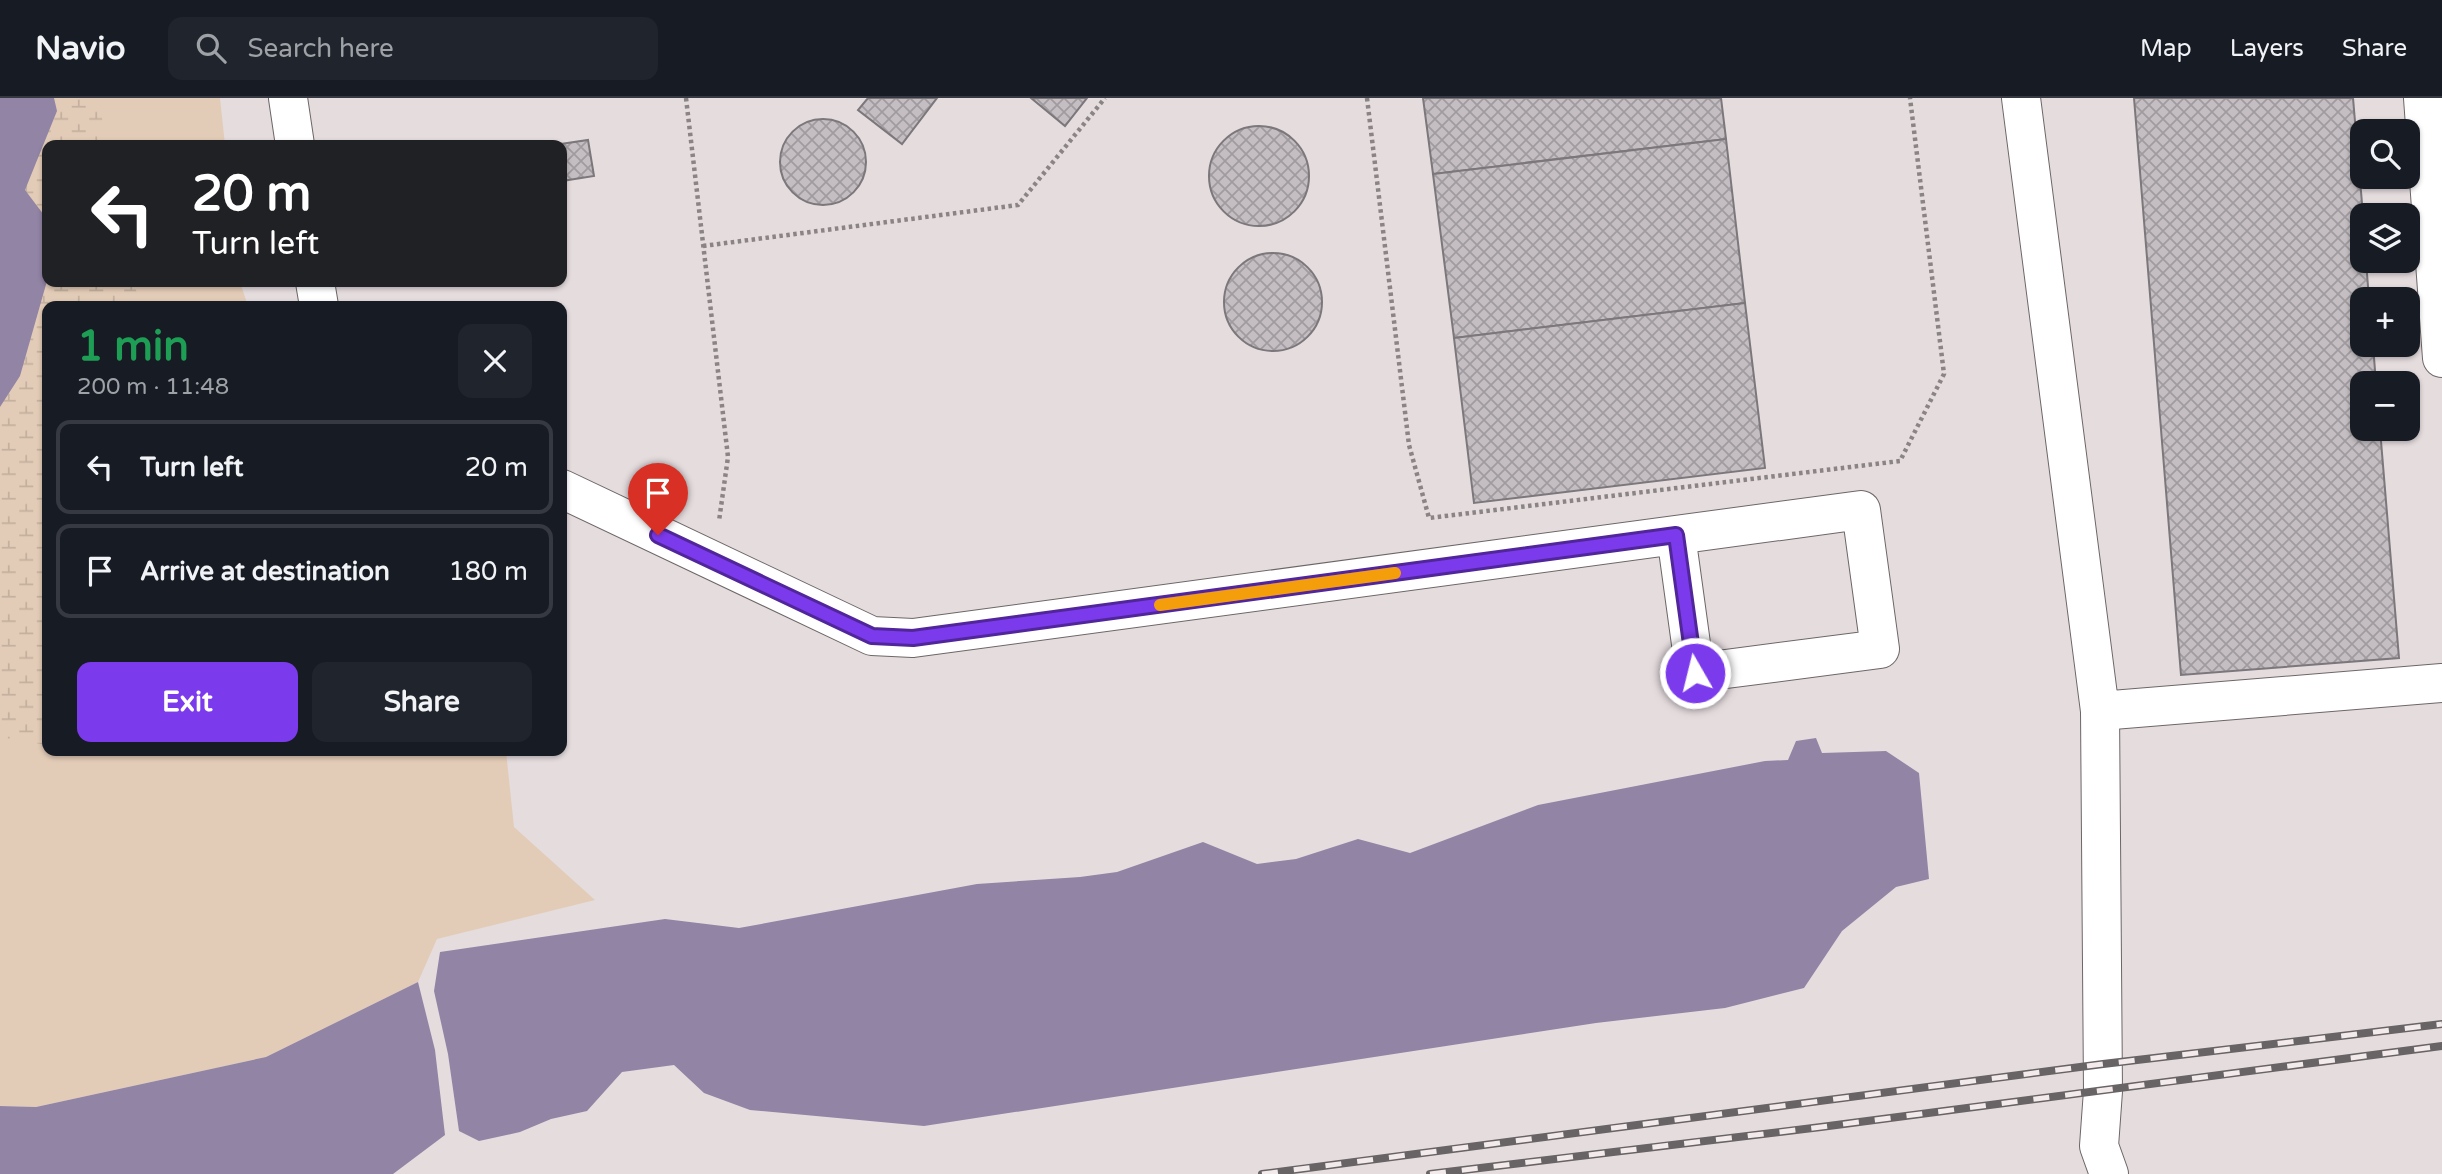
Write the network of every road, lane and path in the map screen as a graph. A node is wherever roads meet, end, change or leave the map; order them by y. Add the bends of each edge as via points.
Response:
1 (288, 98) edge
2 (686, 98) edge
3 (1105, 98) edge
4 (1367, 98) edge
5 (1910, 98) edge
6 (2021, 98) edge
7 (2423, 98) edge
8 (294, 140) edge
9 (703, 246) junction
10 (2442, 358) edge
11 (567, 491) edge
12 (1676, 535) junction
13 (706, 558) junction
14 (2442, 683) edge
15 (2100, 711) junction
16 (2109, 1174) edge

1 - 8 lane
2 - 9 path
3 - 9 path via 1018,205
4 - 5 path via 1409,445 1429,518 1900,461 1944,374
6 - 15 lane
7 - 10 lane
9 - 13 path via 728,457 718,528
11 - 13 lane
12 - 12 lane via 1861,510 1880,649 1695,673
12 - 13 lane via 913,638 872,636
14 - 15 lane
15 - 16 lane via 2103,1091 2099,1146

